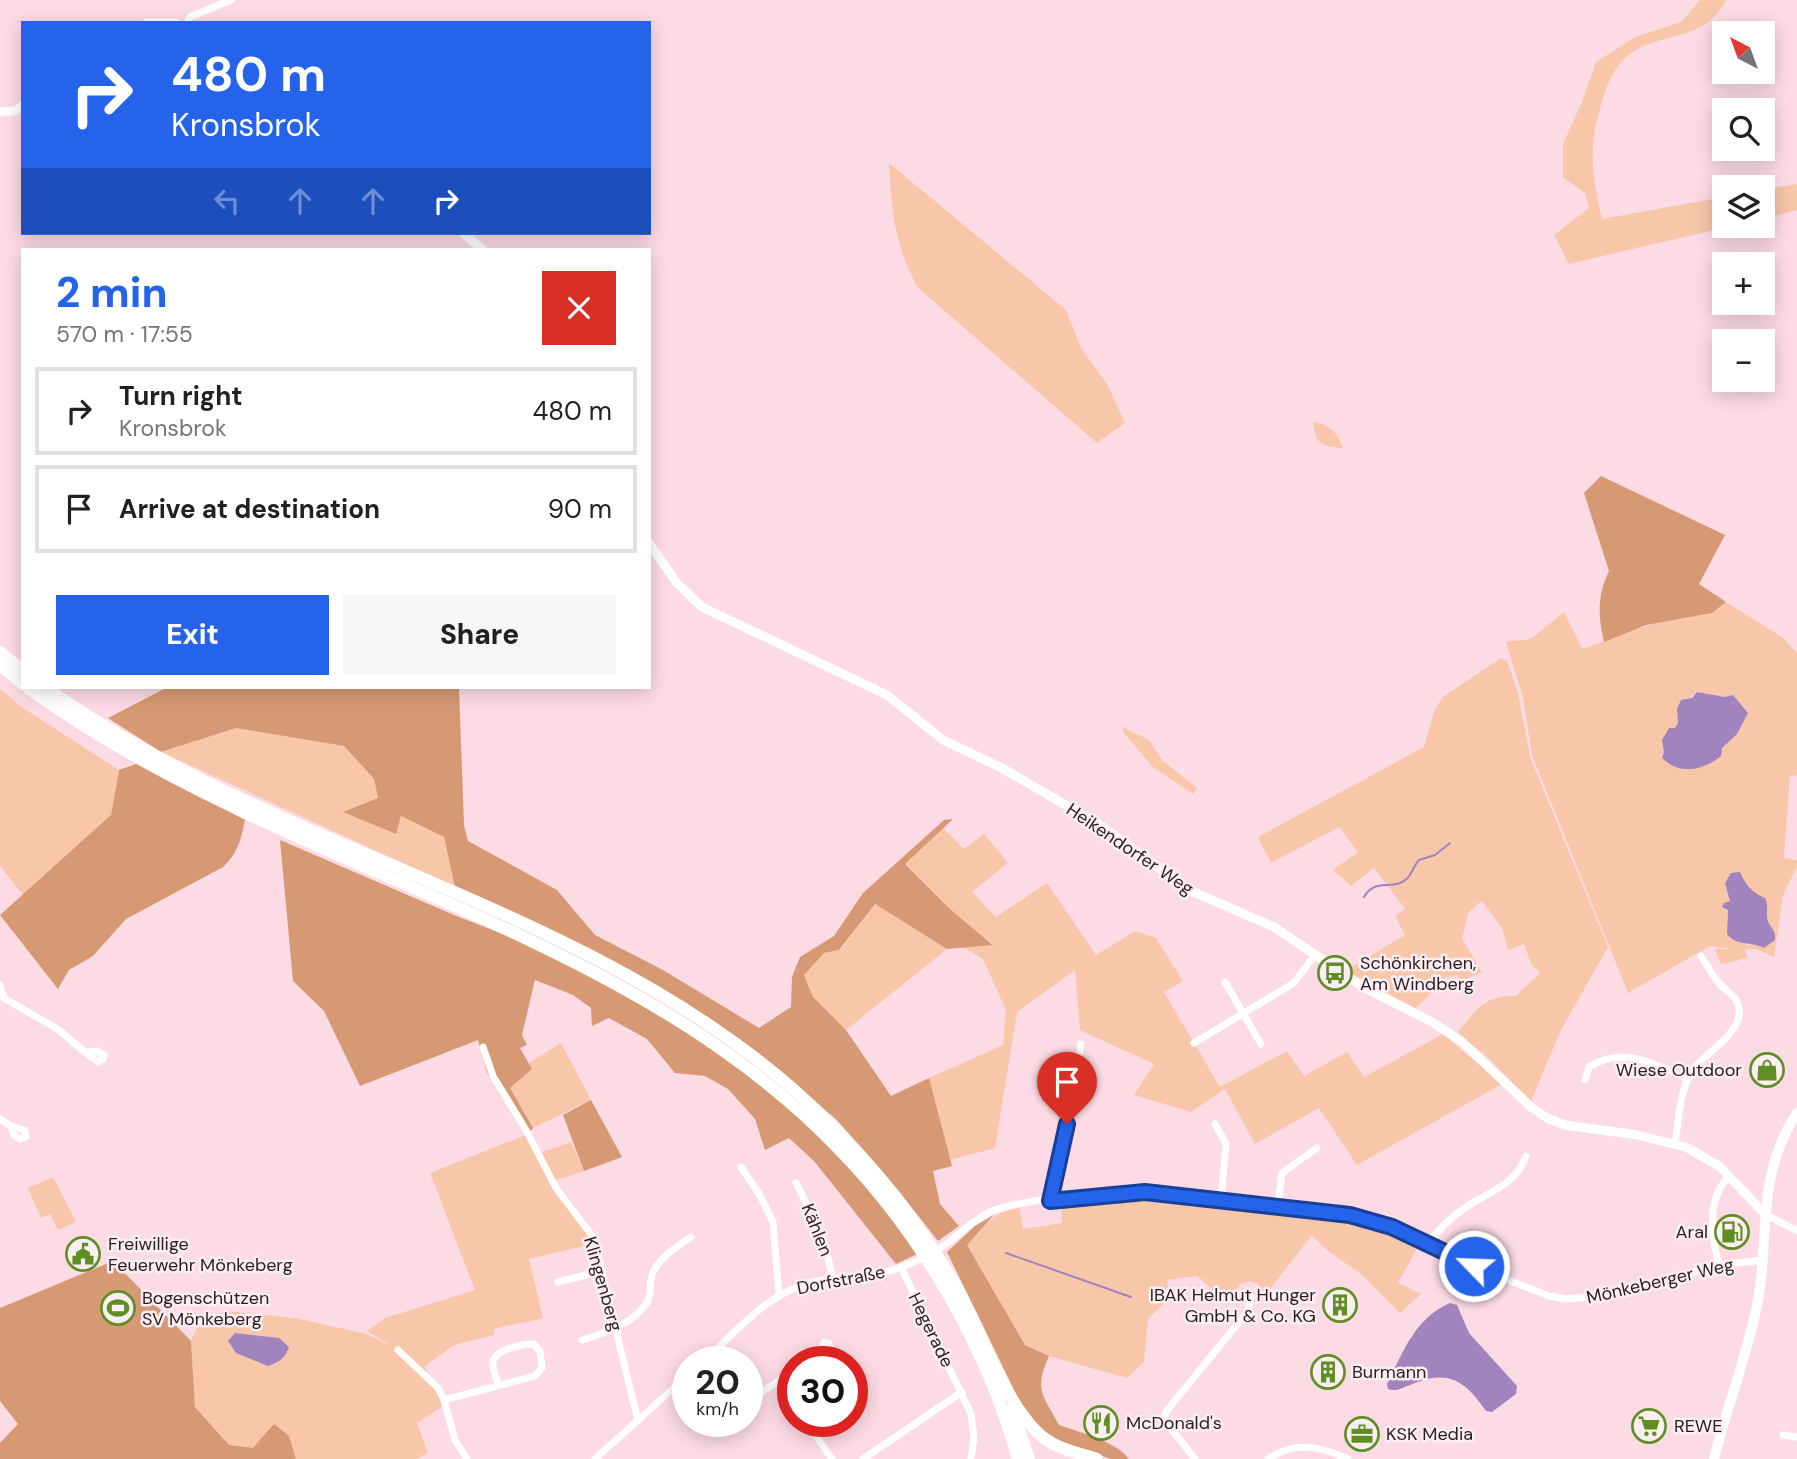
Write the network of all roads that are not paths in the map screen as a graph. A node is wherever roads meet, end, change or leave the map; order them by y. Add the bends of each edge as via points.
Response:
1 (231, 0) edge
2 (188, 21) edge
3 (21, 106) edge
4 (0, 112) edge
5 (465, 235) edge
6 (481, 248) edge
7 (651, 546) edge
8 (0, 652) edge
9 (0, 665) edge
10 (21, 669) edge
11 (21, 682) edge
12 (29, 689) edge
13 (48, 689) edge
14 (297, 831) junction
15 (1315, 955) junction
16 (1701, 956) dead end
17 (1225, 982) dead end
18 (0, 985) edge
19 (2, 1000) edge
20 (1243, 1014) junction
21 (1194, 1043) dead end
22 (1081, 1044) dead end
23 (1261, 1044) dead end
24 (483, 1047) dead end
25 (85, 1052) dead end
26 (1687, 1079) junction
27 (1585, 1080) dead end
28 (1797, 1113) edge
29 (0, 1119) edge
30 (1215, 1124) dead end
31 (11, 1126) dead end
32 (1675, 1143) junction
33 (1317, 1148) dead end
34 (1527, 1156) dead end
35 (741, 1167) dead end
36 (1730, 1176) junction
37 (796, 1183) dead end
38 (1221, 1200) junction
39 (1050, 1201) junction
40 (1030, 1203) joint
41 (1278, 1206) junction
42 (1764, 1213) junction
43 (1797, 1231) edge
44 (691, 1237) dead end
45 (1427, 1246) junction
46 (1763, 1260) junction
47 (1719, 1265) junction
48 (901, 1267) junction
49 (601, 1271) junction
50 (832, 1279) junction
51 (558, 1282) dead end
52 (779, 1295) junction
53 (1251, 1297) dead end
54 (615, 1329) junction
55 (582, 1340) dead end
56 (720, 1346) edge
57 (398, 1350) dead end
58 (994, 1362) junction
59 (498, 1384) junction
60 (672, 1390) edge
61 (962, 1392) junction
62 (444, 1400) junction
63 (638, 1421) junction
64 (1783, 1435) dead end
65 (818, 1437) edge
66 (1797, 1437) edge
67 (467, 1459) edge
68 (595, 1459) edge
69 (832, 1459) edge
70 (863, 1459) edge
71 (971, 1459) edge
72 (1018, 1459) edge
73 (1029, 1459) edge
74 (1097, 1459) edge
75 (1195, 1459) edge
76 (1268, 1459) edge
77 (1348, 1459) edge
78 (1714, 1459) edge

1 - 2 street
3 - 4 street
5 - 6 street
7 - 15 street, Heikendorfer Weg via 676,582 702,607 887,695 943,740 1100,825 1189,890 1261,921
8 - 10 highway
9 - 11 highway
12 - 14 highway via 153,768
13 - 14 highway via 160,760
14 - 58 highway via 488,908 589,957 690,1013 772,1072 834,1127 900,1203 959,1291
14 - 72 highway via 628,989 711,1040 802,1112 863,1175 931,1266 982,1363
15 - 20 street via 1294,983
15 - 32 street, Heikendorfer Weg via 1454,1036 1547,1118
16 - 26 street via 1736,998 1739,1017
17 - 20 street
18 - 19 street
19 - 25 street via 59,1030
20 - 21 street
20 - 23 street
22 - 39 street
24 - 49 street, Klingenberg via 493,1076 556,1188 590,1233
26 - 27 street via 1647,1060 1621,1057 1599,1060 1589,1067
26 - 32 street
28 - 42 main road via 1773,1163
29 - 31 street
30 - 38 street via 1226,1144
32 - 36 street, Heikendorfer Weg
33 - 41 street via 1282,1172
34 - 45 street via 1516,1175 1455,1215
35 - 52 street via 772,1222
36 - 42 street, Heikendorfer Weg
36 - 47 street via 1720,1189 1713,1216
37 - 50 street, Kählen via 821,1232
38 - 39 street, Mönkeberger Weg via 1145,1192
38 - 41 street, Mönkeberger Weg
39 - 40 street, Mönkeberger Weg
40 - 48 street, Dorfstraße via 992,1211 946,1244
41 - 45 street, Mönkeberger Weg via 1372,1220
42 - 43 street
42 - 46 main road
44 - 54 street via 671,1251 652,1274 647,1303
45 - 47 street, Mönkeberger Weg via 1549,1296 1577,1300
46 - 47 street, Mönkeberger Weg
46 - 78 main road via 1755,1314
48 - 50 street, Dorfstraße
48 - 61 street, Hegerade
49 - 51 street
49 - 54 street, Klingenberg
50 - 52 street, Dorfstraße
52 - 56 street, Dorfstraße
53 - 75 street via 1248,1311 1165,1413 1165,1421
54 - 55 street
54 - 63 street, Klingenberg
57 - 62 street via 438,1388
58 - 73 highway
58 - 74 highway via 1037,1432 1065,1449
59 - 59 street via 540,1372 540,1351 534,1344 495,1357
59 - 62 street
60 - 63 street
61 - 70 street
61 - 71 street, Hegerade via 971,1414
62 - 67 street via 455,1440
63 - 68 street
64 - 66 street
65 - 69 street
76 - 77 street via 1297,1446 1327,1450

